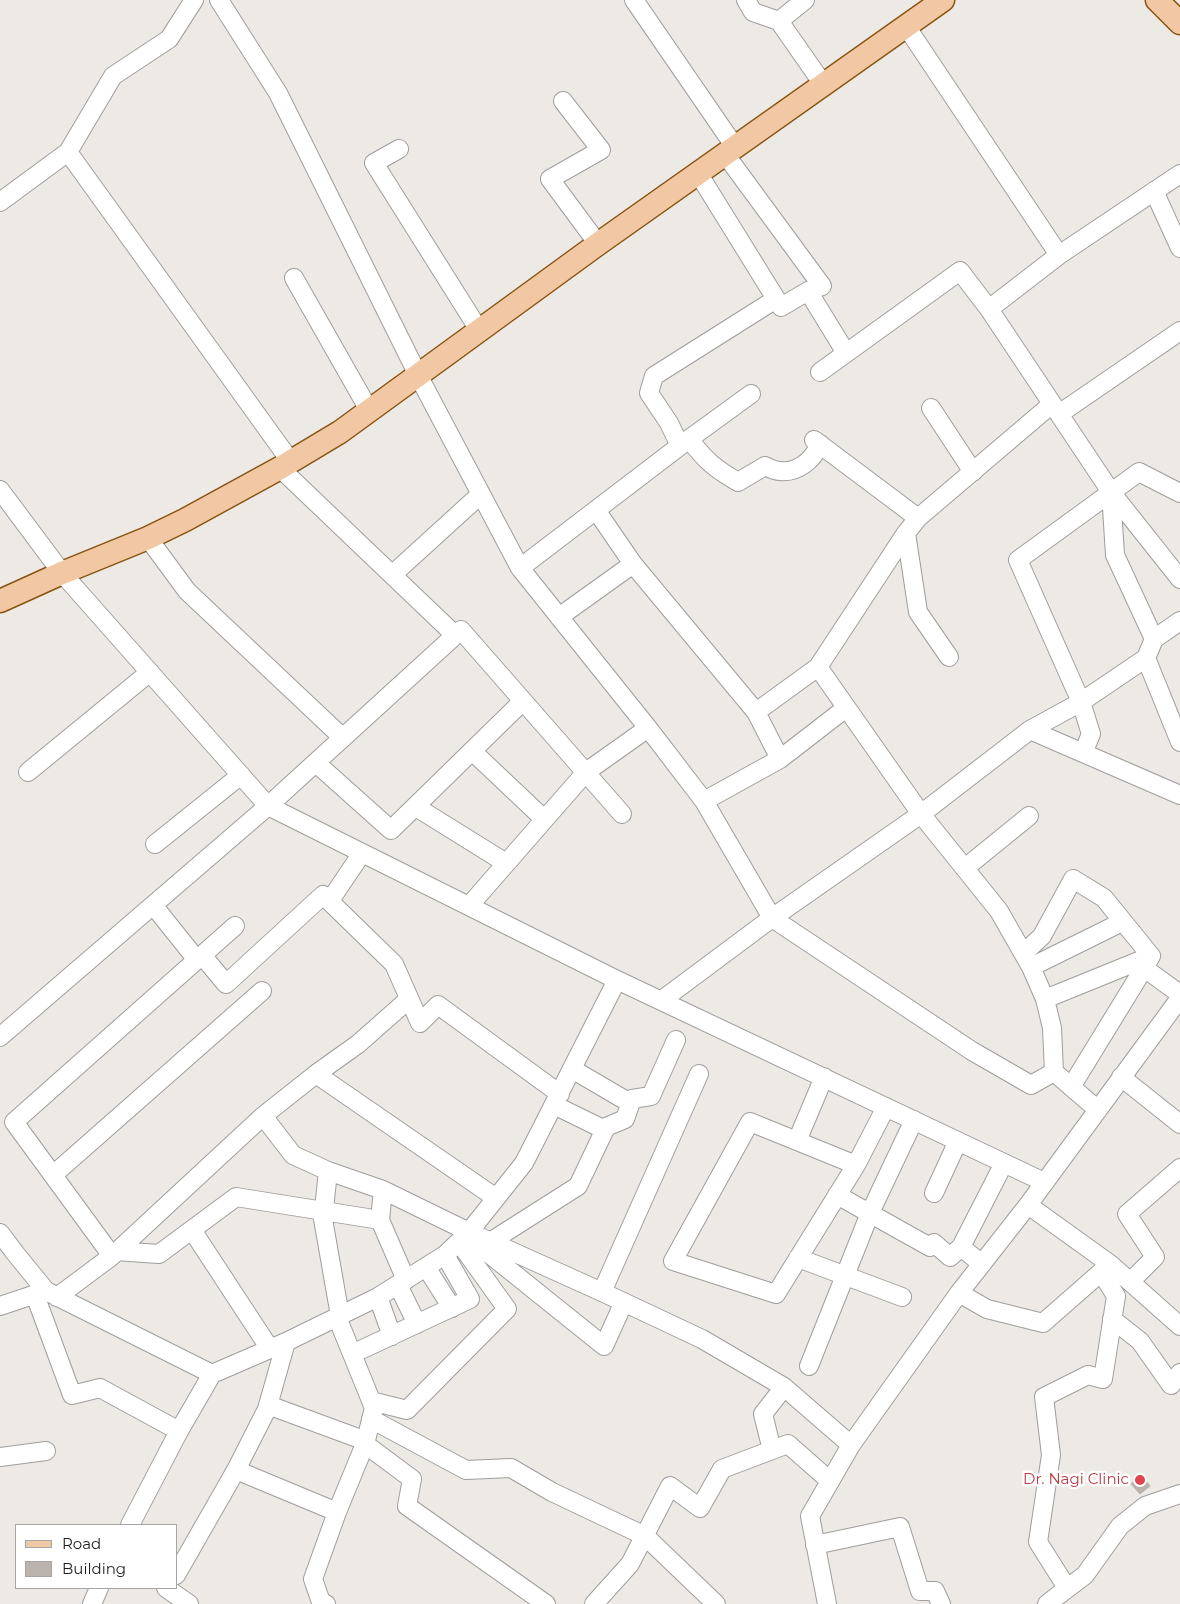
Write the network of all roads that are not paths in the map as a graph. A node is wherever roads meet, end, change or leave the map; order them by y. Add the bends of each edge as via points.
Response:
1 (194, 0) edge
2 (219, 0) edge
3 (634, 0) edge
4 (746, 0) edge
5 (805, 0) edge
6 (943, 0) edge
7 (1157, 0) edge
8 (779, 21) junction
9 (1180, 23) edge
10 (906, 26) junction
11 (823, 84) junction
12 (563, 101) dead end
13 (400, 149) dead end
14 (730, 150) junction
15 (68, 152) junction
16 (698, 173) junction
17 (1180, 174) edge
18 (1154, 191) junction
19 (0, 202) edge
20 (598, 244) junction
21 (1180, 248) edge
22 (1059, 255) junction
23 (294, 278) dead end
24 (808, 291) junction
25 (776, 299) junction
26 (989, 309) junction
27 (479, 330) junction
28 (1180, 331) edge
29 (846, 353) junction
30 (820, 372) dead end
31 (418, 375) junction
32 (751, 394) dead end
33 (931, 408) dead end
34 (1056, 409) junction
35 (369, 410) junction
36 (685, 442) junction
37 (286, 465) junction
38 (973, 472) junction
39 (0, 490) edge
40 (1111, 492) junction
41 (1180, 493) edge
42 (481, 494) junction
43 (596, 510) junction
44 (918, 518) junction
45 (906, 533) junction
46 (148, 538) junction
47 (633, 564) junction
48 (520, 568) junction
49 (62, 573) junction
50 (392, 575) junction
51 (1180, 579) edge
52 (0, 601) edge
53 (559, 617) junction
54 (1180, 620) edge
55 (455, 636) junction
56 (1154, 639) junction
57 (949, 657) dead end
58 (1146, 658) junction
59 (818, 667) junction
60 (150, 672) junction
61 (523, 701) junction
62 (1081, 702) junction
63 (846, 708) junction
64 (756, 712) junction
65 (648, 728) junction
66 (1030, 730) junction
67 (343, 738) junction
68 (1180, 742) edge
69 (472, 751) junction
70 (1083, 753) junction
71 (780, 760) junction
72 (316, 763) junction
73 (28, 772) dead end
74 (586, 772) junction
75 (241, 775) junction
76 (1180, 795) edge
77 (704, 801) junction
78 (268, 806) junction
79 (416, 806) junction
80 (622, 814) dead end
81 (921, 814) junction
82 (1029, 816) dead end
83 (544, 820) junction
84 (155, 844) dead end
85 (362, 853) junction
86 (506, 863) junction
87 (965, 868) junction
88 (323, 895) junction
89 (153, 905) junction
90 (469, 906) junction
91 (772, 918) junction
92 (1122, 922) junction
93 (235, 926) dead end
94 (200, 958) junction
95 (1028, 960) junction
96 (1148, 962) junction
97 (617, 980) junction
98 (262, 991) dead end
99 (1180, 994) edge
100 (1180, 998) edge
101 (409, 999) junction
102 (1045, 999) junction
103 (662, 1000) junction
104 (0, 1037) edge
105 (676, 1040) dead end
106 (572, 1069) junction
107 (1054, 1072) junction
108 (316, 1074) junction
109 (699, 1074) dead end
110 (824, 1077) junction
111 (1122, 1077) junction
112 (1071, 1087) junction
113 (557, 1100) junction
114 (630, 1103) junction
115 (886, 1107) junction
116 (1098, 1110) junction
117 (263, 1116) junction
118 (914, 1120) junction
119 (1180, 1124) edge
120 (605, 1130) junction
121 (958, 1140) junction
122 (797, 1141) junction
123 (1004, 1163) junction
124 (856, 1165) junction
125 (1180, 1168) edge
126 (328, 1171) junction
127 (53, 1175) junction
128 (1044, 1182) junction
129 (383, 1190) junction
130 (934, 1193) dead end
131 (837, 1195) junction
132 (496, 1198) junction
133 (1028, 1205) junction
134 (324, 1210) junction
135 (870, 1213) junction
136 (380, 1220) junction
137 (192, 1230) junction
138 (0, 1233) edge
139 (464, 1236) junction
140 (490, 1242) junction
141 (961, 1247) junction
142 (114, 1253) junction
143 (445, 1255) junction
144 (798, 1258) junction
145 (982, 1264) junction
146 (426, 1267) junction
147 (1106, 1268) junction
148 (845, 1276) junction
149 (1131, 1281) junction
150 (402, 1282) junction
151 (602, 1292) junction
152 (959, 1293) junction
153 (46, 1294) junction
154 (378, 1297) junction
155 (902, 1297) dead end
156 (624, 1302) junction
157 (0, 1306) edge
158 (452, 1308) junction
159 (339, 1316) junction
160 (1112, 1319) junction
161 (417, 1324) junction
162 (1180, 1326) edge
163 (392, 1336) junction
164 (278, 1346) junction
165 (352, 1354) junction
166 (809, 1366) dead end
167 (1180, 1373) edge
168 (212, 1374) junction
169 (784, 1387) junction
170 (371, 1401) junction
171 (268, 1405) junction
172 (371, 1419) junction
173 (179, 1431) junction
174 (365, 1442) junction
175 (851, 1445) junction
176 (772, 1450) junction
177 (46, 1451) dead end
178 (0, 1457) edge
179 (236, 1470) junction
180 (830, 1481) junction
181 (1180, 1494) edge
182 (338, 1512) junction
183 (131, 1524) edge
184 (644, 1536) junction
185 (815, 1545) junction
186 (178, 1571) edge
187 (1068, 1588) junction
188 (99, 1589) edge
189 (174, 1589) edge
190 (322, 1603) edge
191 (92, 1604) edge
192 (188, 1604) edge
193 (546, 1604) edge
194 (594, 1604) edge
195 (716, 1604) edge
196 (827, 1604) edge
197 (941, 1604) edge
198 (1047, 1604) edge

1 - 15 street via 169,39 113,76
2 - 31 street via 278,93
3 - 14 street
4 - 8 street via 753,12
5 - 8 street
6 - 10 main road
7 - 9 main road
8 - 11 street
10 - 11 main road
10 - 22 street
11 - 14 main road
12 - 20 street via 602,150 550,179
13 - 27 street via 374,163
14 - 16 main road
14 - 24 street via 822,286
15 - 19 street
15 - 37 street
16 - 20 main road
16 - 25 street
17 - 18 street
18 - 21 street
18 - 22 street
20 - 27 main road
22 - 26 street
23 - 35 street
24 - 25 street via 781,307
24 - 29 street
25 - 36 street via 654,376 649,393
26 - 29 street via 960,271
26 - 34 street
27 - 31 main road
28 - 34 street
29 - 30 street
31 - 35 main road
31 - 42 street
32 - 36 street
33 - 38 street
34 - 38 street
34 - 40 street
35 - 37 main road
36 - 43 street
36 - 44 street via 718,471 738,482 765,466 779,471 797,470 815,454 817,442
37 - 46 main road
37 - 50 street
38 - 44 street
39 - 49 street
40 - 41 street via 1139,472
40 - 51 street
40 - 56 street via 1115,555
40 - 62 street via 1018,560
42 - 48 street
42 - 50 street
43 - 47 street
43 - 48 street
44 - 45 street
45 - 57 street via 918,612
45 - 59 street
46 - 49 main road
46 - 67 street via 187,591
47 - 53 street
47 - 64 street
48 - 53 street
49 - 52 main road
49 - 60 street
50 - 55 street
53 - 65 street
54 - 56 street
55 - 61 street via 461,630
55 - 67 street
56 - 58 street
58 - 62 street
58 - 68 street
59 - 63 street
59 - 64 street
60 - 73 street
60 - 75 street
61 - 69 street
61 - 74 street
62 - 66 street
62 - 70 street via 1091,734
63 - 71 street
63 - 81 street
64 - 71 street
65 - 74 street
65 - 77 street
66 - 70 street
66 - 81 street
67 - 72 street
69 - 79 street
69 - 83 street
70 - 76 street
71 - 77 street
72 - 78 street
72 - 79 street via 391,830
74 - 80 street
74 - 83 street
75 - 78 street
75 - 84 street
77 - 91 street
78 - 85 street
78 - 89 street
79 - 86 street
81 - 87 street
81 - 91 street
82 - 87 street
83 - 86 street
85 - 88 street via 332,899
85 - 90 street
86 - 90 street
87 - 95 street via 999,911
88 - 94 street via 226,984
88 - 101 street via 394,964
89 - 94 street
89 - 104 street
90 - 97 street
91 - 103 street
91 - 107 street via 972,1051 1031,1085
92 - 95 street
92 - 95 street via 1104,898 1073,879
92 - 96 street
93 - 94 street
94 - 127 street via 14,1122
95 - 102 street
96 - 99 street
96 - 102 street
96 - 112 street
97 - 103 street
97 - 106 street
98 - 127 street
100 - 111 street
101 - 108 street via 358,1044
101 - 113 street via 420,1023 438,1005
102 - 107 street via 1052,1028
103 - 110 street
105 - 114 street via 651,1096 632,1099
106 - 113 street
106 - 114 street
107 - 112 street
108 - 117 street
108 - 132 street
109 - 151 street
110 - 115 street
110 - 122 street
111 - 116 street
111 - 119 street
112 - 116 street
113 - 120 street
113 - 132 street via 524,1163
114 - 120 street via 625,1119
115 - 118 street
115 - 124 street
116 - 128 street
117 - 126 street via 293,1155
117 - 142 street
118 - 121 street
118 - 135 street
120 - 140 street via 578,1186
121 - 123 street
121 - 130 street
122 - 124 street
122 - 144 street via 750,1122 673,1261 776,1294
123 - 128 street
123 - 141 street
124 - 131 street
125 - 149 street via 1127,1214 1155,1257
126 - 129 street
126 - 134 street
127 - 142 street
128 - 133 street
129 - 136 street
129 - 139 street
131 - 135 street
131 - 144 street
132 - 139 street
133 - 145 street
133 - 147 street
134 - 136 street
134 - 137 street via 236,1197
134 - 159 street
135 - 141 street via 930,1247 934,1243 950,1257
135 - 148 street
136 - 150 street
137 - 142 street via 158,1254
137 - 164 street
138 - 153 street
139 - 140 street
139 - 143 street
139 - 156 street via 604,1346
139 - 170 street via 507,1309 407,1410
140 - 151 street
141 - 145 street
142 - 153 street
143 - 146 street
143 - 158 street via 470,1300
144 - 148 street
145 - 152 street
146 - 150 street
146 - 158 street
147 - 149 street
147 - 152 street via 1043,1323 987,1309
147 - 160 street via 1116,1296
148 - 155 street
148 - 166 street
149 - 162 street
150 - 154 street
150 - 161 street
151 - 156 street
152 - 175 street
153 - 157 street
153 - 168 street
153 - 173 street via 72,1395 100,1388
154 - 159 street
154 - 163 street
156 - 169 street via 702,1339
158 - 161 street
159 - 164 street
159 - 165 street
160 - 167 street via 1140,1340 1171,1385
160 - 187 street via 1103,1379 1088,1375 1044,1397 1051,1455 1038,1542
161 - 163 street
163 - 165 street
164 - 168 street
164 - 171 street
165 - 170 street
168 - 173 street
169 - 175 street
169 - 176 street via 763,1414
170 - 172 street via 374,1408
171 - 174 street
171 - 179 street
172 - 174 street
172 - 184 street via 466,1470 510,1468
173 - 183 street
174 - 182 street
174 - 193 street via 412,1479 407,1506
175 - 180 street
176 - 180 street via 788,1444
176 - 184 street via 722,1470 700,1508 670,1486
177 - 178 street
179 - 182 street
179 - 186 street
180 - 185 street via 810,1516
181 - 187 street via 1145,1506 1120,1526 1085,1575
182 - 190 street via 313,1579
184 - 194 street via 630,1564
184 - 195 street
185 - 196 street
185 - 197 street via 900,1527 920,1591 935,1591
187 - 198 street
188 - 191 street
189 - 192 street

